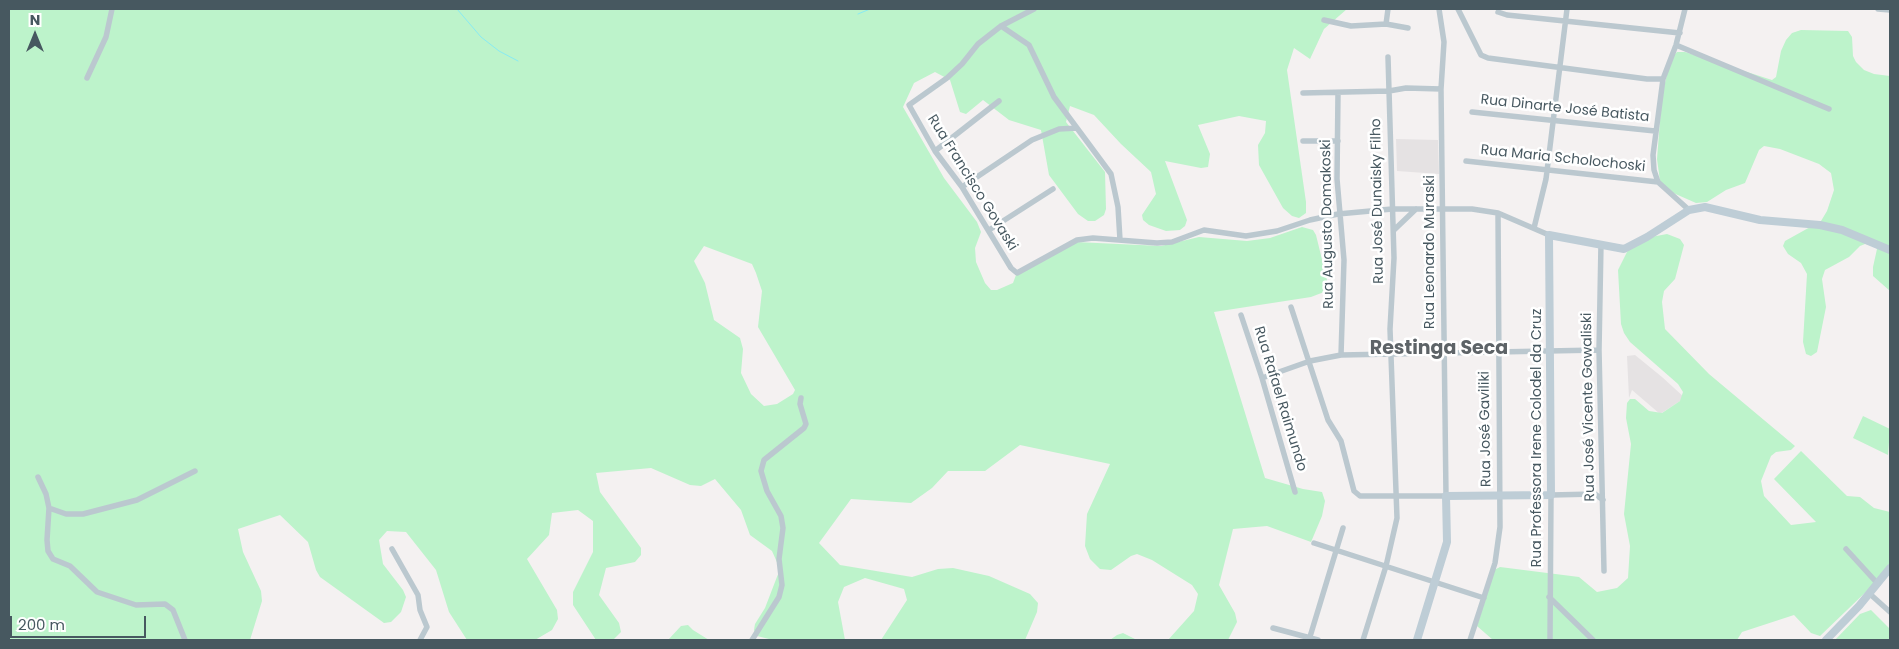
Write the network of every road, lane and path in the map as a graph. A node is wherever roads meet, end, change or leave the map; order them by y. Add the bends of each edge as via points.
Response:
1 (112, 9) edge
2 (1034, 9) edge
3 (1388, 9) edge
4 (1439, 9) edge
5 (1458, 9) edge
6 (1567, 9) edge
7 (1686, 9) edge
8 (1878, 9) edge
9 (1890, 10) edge
10 (1498, 12) dead end
11 (1324, 20) dead end
12 (1566, 20) junction
13 (1386, 24) junction
14 (1001, 26) junction
15 (1408, 28) dead end
16 (1680, 33) junction
17 (1676, 45) junction
18 (1388, 58) dead end
19 (1561, 68) junction
20 (87, 78) dead end
21 (1663, 79) junction
22 (1441, 89) junction
23 (1388, 92) junction
24 (1303, 93) dead end
25 (1338, 93) junction
26 (999, 101) dead end
27 (1829, 109) dead end
28 (1472, 112) dead end
29 (1554, 121) junction
30 (1077, 128) junction
31 (1655, 131) junction
32 (1303, 141) dead end
33 (1338, 141) junction
34 (935, 151) junction
35 (1466, 161) dead end
36 (1548, 168) junction
37 (1658, 182) junction
38 (962, 187) junction
39 (1053, 189) dead end
40 (1392, 209) junction
41 (1417, 209) junction
42 (1444, 209) junction
43 (1689, 210) junction
44 (1498, 213) junction
45 (1338, 214) junction
46 (1534, 228) junction
47 (989, 230) junction
48 (1394, 230) junction
49 (1549, 235) junction
50 (1120, 240) junction
51 (1601, 244) junction
52 (1890, 250) edge
53 (1291, 307) dead end
54 (1242, 315) dead end
55 (1599, 350) junction
56 (1497, 351) junction
57 (1549, 351) junction
58 (1443, 353) junction
59 (1341, 355) junction
60 (1392, 355) junction
61 (1310, 362) junction
62 (1262, 378) junction
63 (801, 398) dead end
64 (195, 471) dead end
65 (38, 477) dead end
66 (1295, 492) dead end
67 (1550, 494) junction
68 (1499, 495) junction
69 (1446, 496) junction
70 (1397, 498) junction
71 (1603, 500) junction
72 (48, 508) junction
73 (1343, 528) dead end
74 (1314, 543) dead end
75 (392, 549) dead end
76 (1336, 549) junction
77 (1846, 549) dead end
78 (1386, 566) junction
79 (1890, 568) edge
80 (1604, 571) dead end
81 (1436, 582) junction
82 (1878, 584) junction
83 (1870, 594) junction
84 (1549, 597) junction
85 (1484, 598) junction
86 (1889, 609) edge
87 (1273, 628) dead end
88 (1310, 639) edge
89 (185, 640) edge
90 (420, 640) edge
91 (752, 640) edge
92 (1318, 640) edge
93 (1363, 640) edge
94 (1417, 640) edge
95 (1470, 640) edge
96 (1550, 640) edge
97 (1593, 640) edge
98 (1826, 640) edge

1 - 20 street via 106,37
2 - 14 street
3 - 13 street
4 - 22 street, Rua Leonardo Muraski via 1444,42
5 - 19 street via 1481,55
6 - 12 street
7 - 16 street
8 - 9 street
10 - 12 street
11 - 13 street via 1351,26
12 - 16 street
12 - 19 street
13 - 15 street
14 - 30 street via 1029,45 1054,97
14 - 34 street, Rua Francisco Govaski via 978,44 947,78 909,105
16 - 17 street
17 - 21 street
17 - 27 street
18 - 23 street, Rua José Dunaisky Filho
19 - 21 street
19 - 29 street
21 - 31 street
22 - 23 street via 1406,88
22 - 42 street, Rua Leonardo Muraski
23 - 25 street
23 - 40 street, Rua José Dunaisky Filho
24 - 25 street
25 - 33 street, Rua Augusto Domakoski
26 - 34 street
28 - 29 street, Rua Dinarte José Batista
29 - 31 street, Rua Dinarte José Batista
29 - 36 street
30 - 38 street via 1059,129 1032,140
30 - 50 street via 1111,174
31 - 37 street via 1654,170
32 - 33 street
33 - 45 street, Rua Augusto Domakoski
34 - 38 street, Rua Francisco Govaski
35 - 36 street, Rua Maria Scholochoski
36 - 37 street, Rua Maria Scholochoski
36 - 46 street
37 - 43 street
38 - 47 street, Rua Francisco Govaski
39 - 47 street
40 - 41 street
40 - 45 street
40 - 48 street, Rua José Dunaisky Filho
41 - 42 street
41 - 48 street
42 - 44 street
42 - 58 street, Rua Leonardo Muraski
43 - 51 street via 1624,249
43 - 52 street via 1705,207 1773,222 1820,225 1842,230
44 - 46 street
44 - 56 street, Rua José Gaviliki
45 - 50 street via 1278,231 1246,236 1204,230 1172,242
45 - 59 street, Rua Augusto Domakoski via 1344,260
46 - 49 street
47 - 50 street, Rua Francisco Govaski via 1011,268 1017,272 1077,240
48 - 60 street, Rua José Dunaisky Filho
49 - 51 street
49 - 57 street, Rua Professora Irene Colodel da Cruz
51 - 55 street, Rua José Vicente Gowaliski
53 - 61 street
54 - 62 street, Rua Rafael Raimundo
55 - 57 street
55 - 71 street, Rua José Vicente Gowaliski
56 - 57 street
56 - 58 street
56 - 68 street, Rua José Gaviliki
57 - 67 street, Rua Professora Irene Colodel da Cruz
58 - 60 street
58 - 69 street, Rua Leonardo Muraski
59 - 60 street
59 - 61 street
60 - 70 street, Rua José Dunaisky Filho
61 - 62 street
61 - 70 street via 1328,420 1341,441 1354,491 1360,496
62 - 66 street, Rua Rafael Raimundo
63 - 91 street via 804,428 764,460 761,471 767,491 781,516 783,528 779,559 782,585 779,597
64 - 72 street via 137,500 83,514 66,514
65 - 72 street
67 - 68 street
67 - 71 street via 1595,494
67 - 84 street, Rua Professora Irene Colodel da Cruz
68 - 69 street
68 - 85 street, Rua José Gaviliki via 1500,527 1495,563
69 - 70 street
69 - 81 street, Rua Leonardo Muraski via 1448,542
70 - 78 street, Rua José Dunaisky Filho via 1397,518
71 - 80 street, Rua José Vicente Gowaliski
72 - 89 street via 48,551 53,559 70,566 97,592 136,605 165,604 173,610
73 - 76 street
74 - 76 street
75 - 90 street via 418,595 427,627
76 - 78 street
76 - 88 street
77 - 82 street
78 - 81 street
78 - 93 street, Rua José Dunaisky Filho
79 - 82 street
81 - 85 street
81 - 94 street, Rua Leonardo Muraski
82 - 83 street
83 - 86 street
83 - 98 street
84 - 96 street, Rua Professora Irene Colodel da Cruz
84 - 97 street
85 - 95 street, Rua José Gaviliki
87 - 88 street
88 - 92 street

